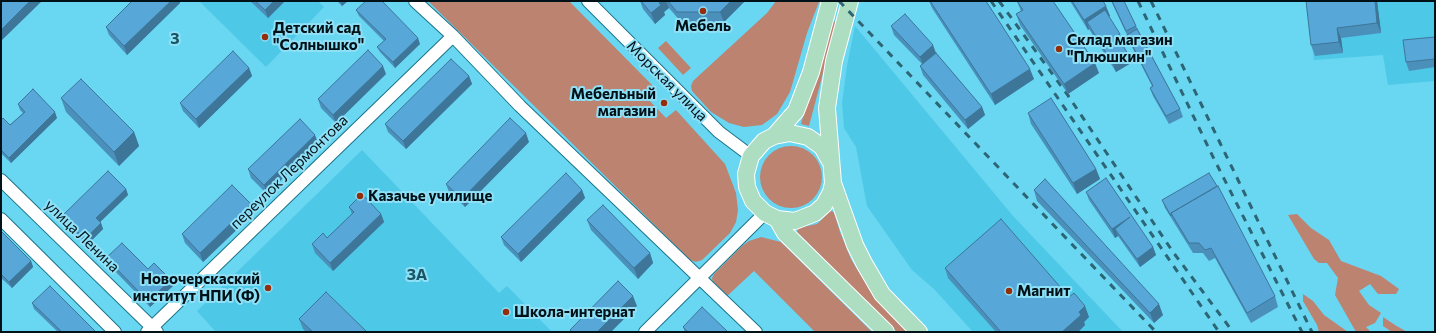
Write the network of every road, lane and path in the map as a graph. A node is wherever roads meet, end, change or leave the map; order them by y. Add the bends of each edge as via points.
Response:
1 (415, 1) edge
2 (588, 1) edge
3 (830, 1) edge
4 (850, 1) edge
5 (453, 36) junction
6 (774, 136) junction
7 (752, 156) junction
8 (830, 161) junction
9 (1, 180) edge
10 (833, 183) junction
11 (771, 216) junction
12 (1, 219) edge
13 (700, 277) junction
14 (152, 330) edge
15 (115, 332) edge
16 (646, 332) edge
17 (756, 332) edge
18 (886, 332) edge
19 (919, 332) edge

1 - 5 street
2 - 7 street, Морская улица via 719,132
3 - 6 main road via 811,72 796,111
4 - 8 main road via 834,61 826,108
5 - 13 street via 520,106
5 - 14 street, переулок Лермонтова
6 - 7 main road via 764,141
6 - 8 main road via 790,133 808,137 822,147
7 - 11 main road via 746,174 747,186 753,201
8 - 10 main road
9 - 14 street, улица Ленина
10 - 11 main road via 824,205 815,213 795,221
10 - 19 main road via 854,244 864,263 882,294
11 - 13 street
11 - 18 main road via 785,233
12 - 15 street
13 - 16 street
13 - 17 street

